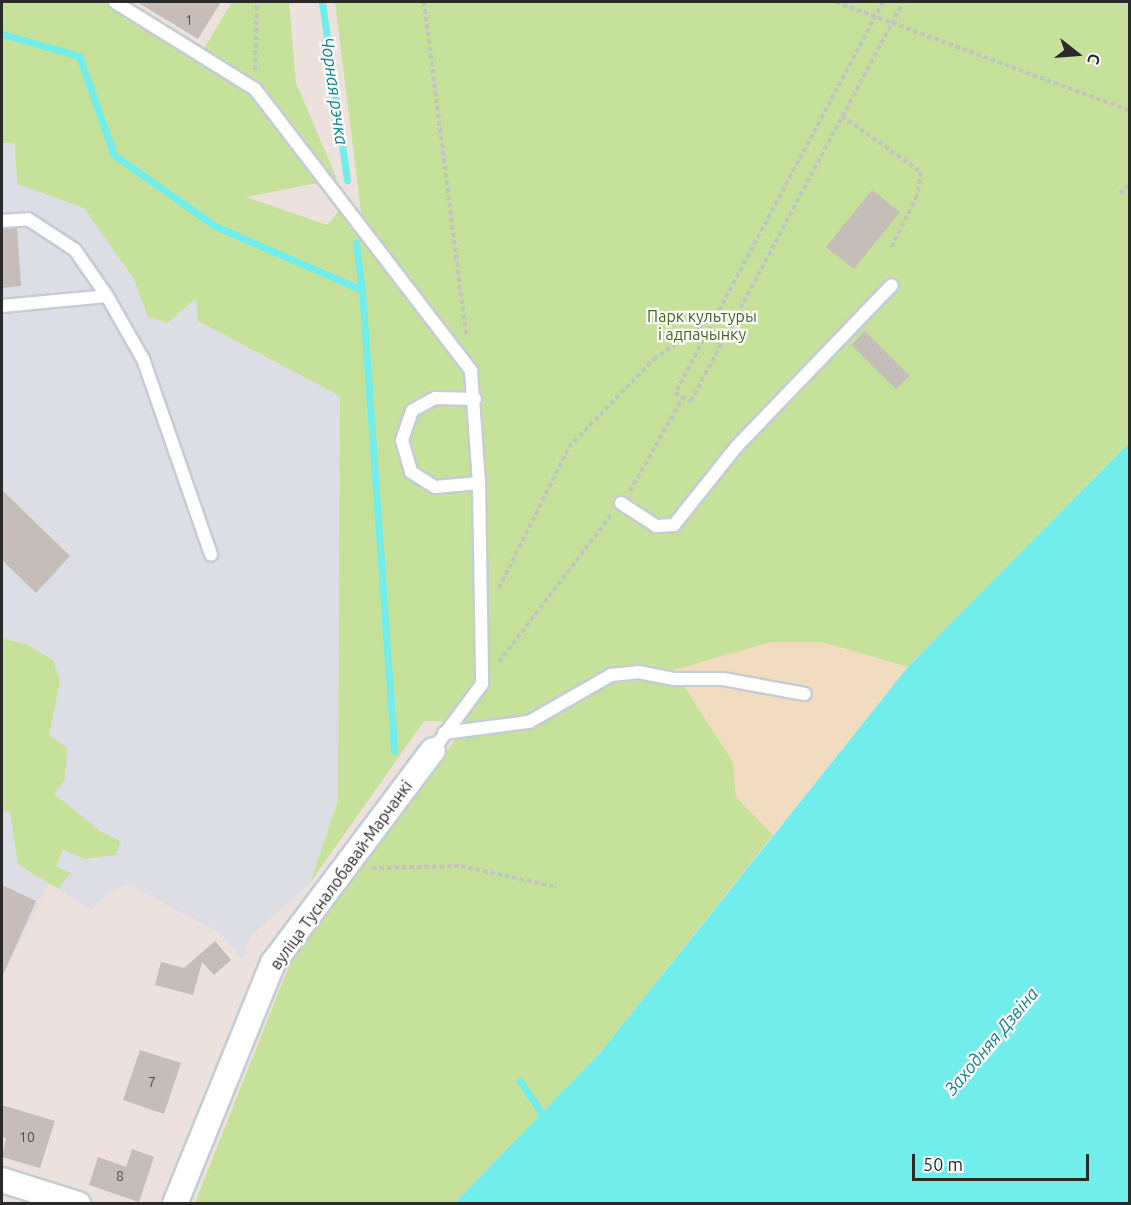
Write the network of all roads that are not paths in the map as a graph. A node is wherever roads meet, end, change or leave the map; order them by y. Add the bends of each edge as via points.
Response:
1 (115, 2) edge
2 (2, 221) edge
3 (892, 285) dead end
4 (107, 296) junction
5 (2, 306) edge
6 (475, 399) junction
7 (479, 483) junction
8 (621, 503) road end
9 (211, 554) dead end
10 (805, 694) dead end
11 (438, 742) junction
12 (2, 1180) edge
13 (78, 1203) edge
14 (175, 1203) edge

1 - 6 lane via 255,89 471,371
2 - 4 lane via 28,219 75,250
3 - 8 lane via 737,446 674,525 656,526
4 - 5 lane
4 - 9 lane via 143,359
6 - 7 lane
6 - 7 lane via 435,398 412,411 402,440 411,472 435,487
7 - 11 lane via 482,684
10 - 11 lane via 723,679 674,679 638,672 611,675 529,722
11 - 14 street, вуліца Тусналобавай-Марчанкі via 273,963
12 - 13 street

